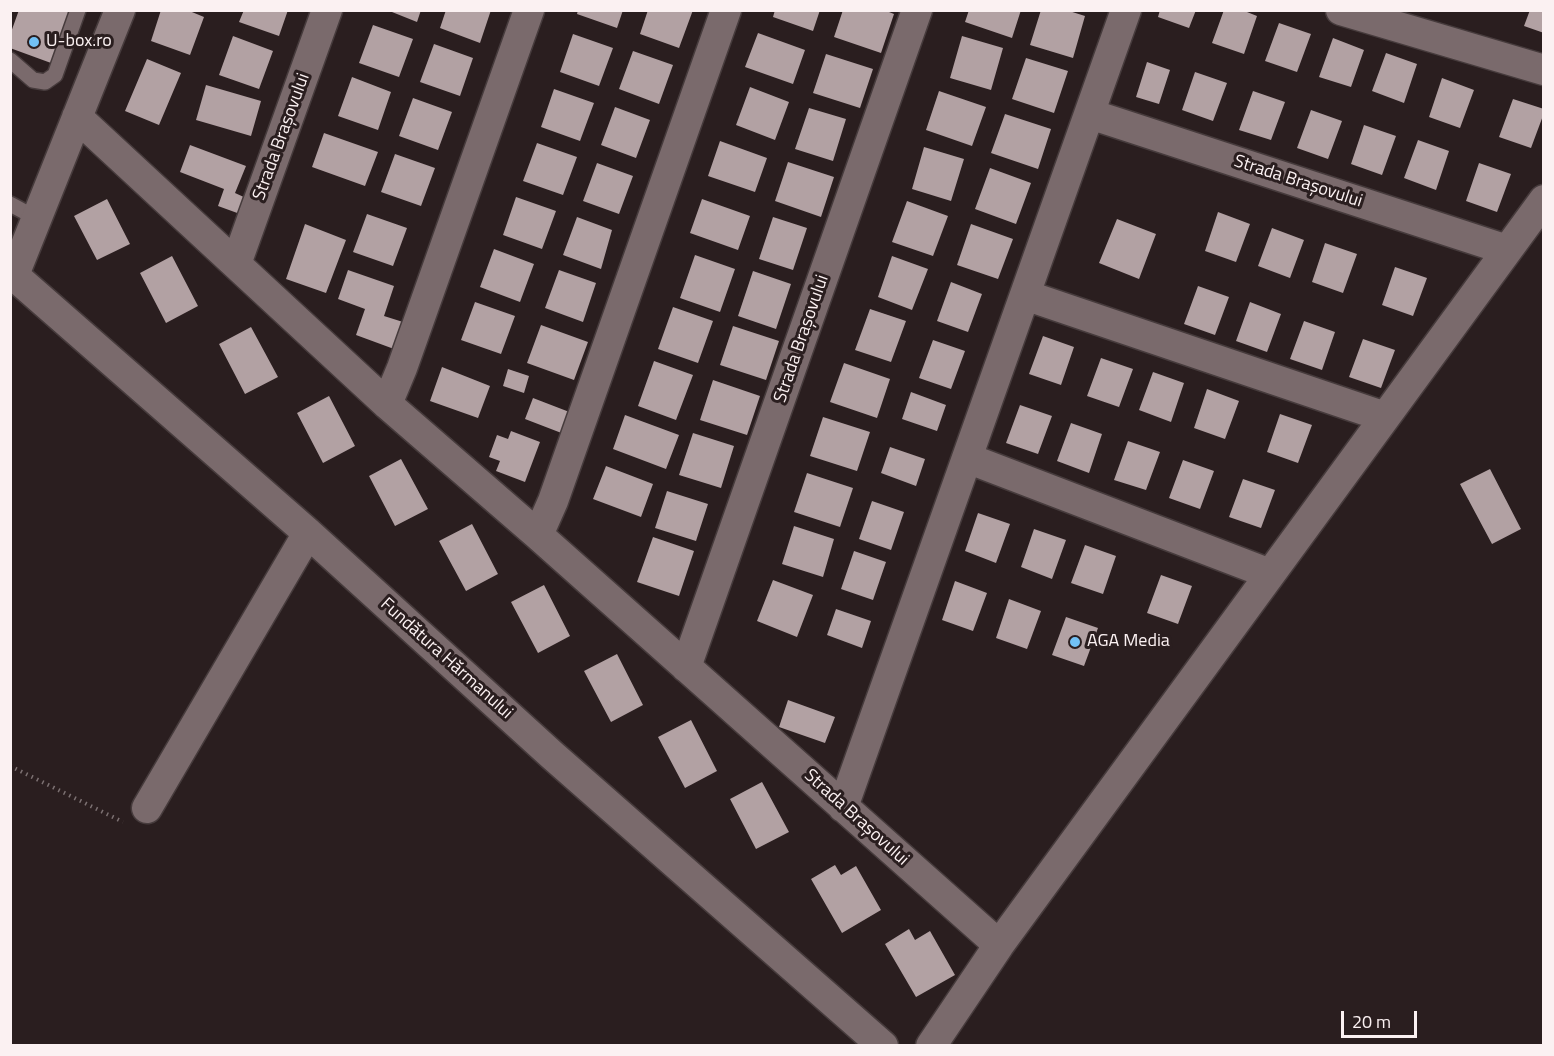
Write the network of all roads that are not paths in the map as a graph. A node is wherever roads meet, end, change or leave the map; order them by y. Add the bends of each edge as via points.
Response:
1 (78, 10) edge
2 (120, 10) edge
3 (327, 10) edge
4 (529, 10) edge
5 (726, 10) edge
6 (917, 10) edge
7 (1126, 10) edge
8 (1341, 10) edge
9 (10, 60) edge
10 (1544, 70) edge
11 (1090, 114) junction
12 (77, 117) junction
13 (1544, 200) edge
14 (10, 204) edge
15 (36, 218) junction
16 (1507, 250) junction
17 (236, 264) junction
18 (12, 274) edge
19 (1025, 295) junction
20 (387, 404) junction
21 (1385, 417) junction
22 (968, 458) junction
23 (308, 533) junction
24 (538, 535) junction
25 (1270, 574) junction
26 (686, 667) junction
27 (843, 807) junction
28 (147, 808) road end
29 (999, 945) junction
30 (883, 1046) edge
31 (931, 1046) edge

1 - 9 lane via 55,75 45,82 33,80
2 - 12 street
3 - 17 street, Strada Brașovului
4 - 20 street
5 - 24 street
6 - 26 street, Strada Brașovului
7 - 11 street
8 - 10 street
11 - 16 street, Strada Brașovului
11 - 19 street
12 - 15 street
12 - 17 street, Strada Brașovului
13 - 16 street
14 - 15 lane
15 - 18 street
16 - 21 street
17 - 20 street, Strada Brașovului
18 - 23 street, Fundătura Hărmanului
19 - 21 street
19 - 22 street
20 - 24 street, Strada Brașovului
21 - 25 street
22 - 25 street
22 - 27 street
23 - 28 street
23 - 30 street, Fundătura Hărmanului via 552,755
24 - 26 street, Strada Brașovului
25 - 29 street
26 - 27 street, Strada Brașovului
27 - 29 street, Strada Brașovului
29 - 31 street

